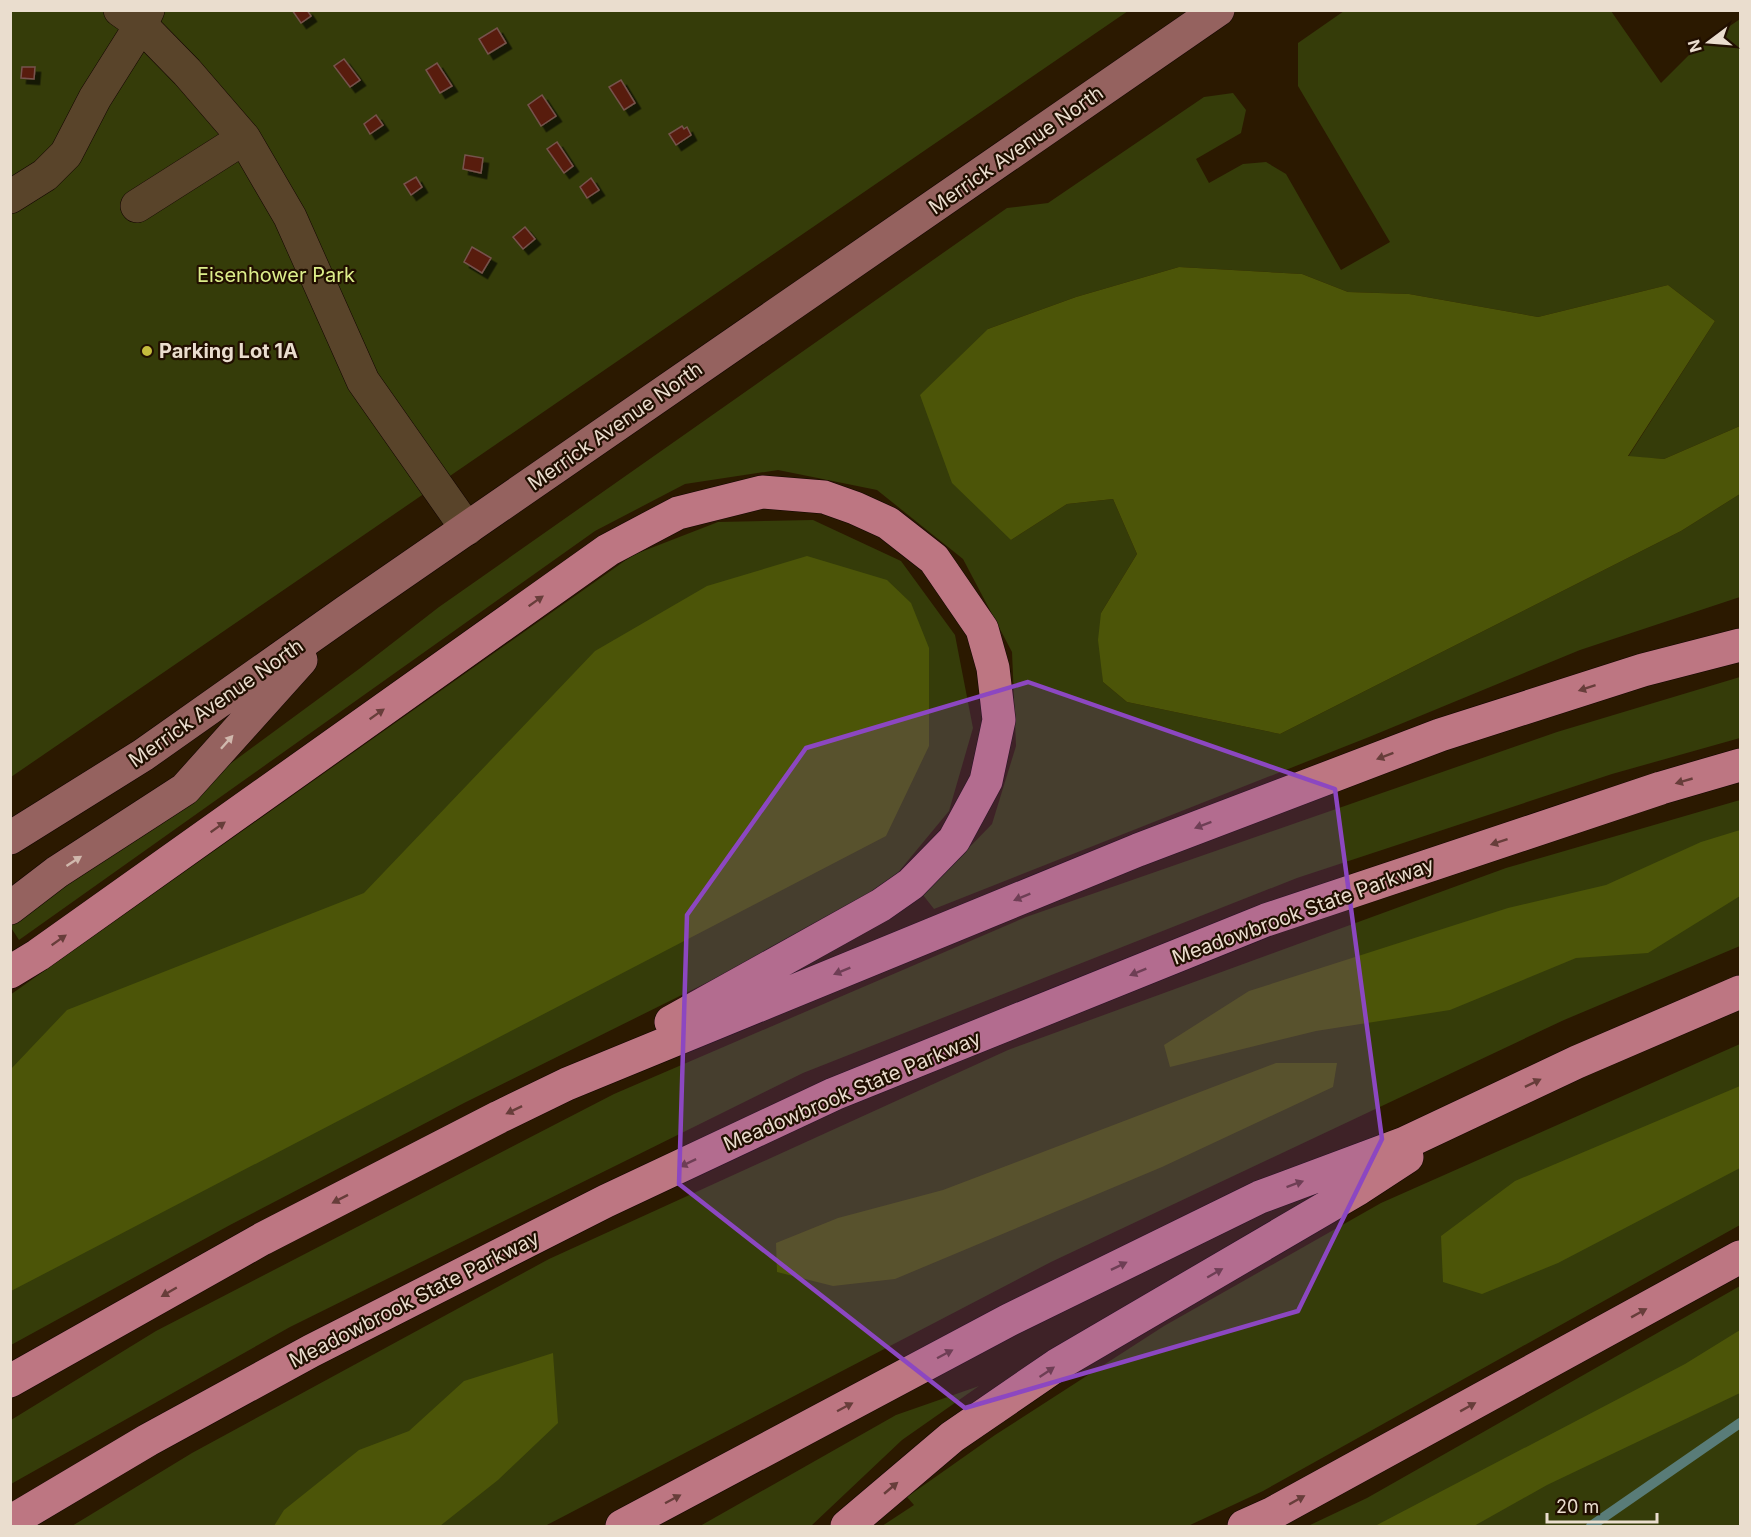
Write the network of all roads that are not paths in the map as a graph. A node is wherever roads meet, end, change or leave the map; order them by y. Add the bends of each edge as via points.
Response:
1 (1218, 10) edge
2 (137, 15) edge
3 (244, 138) junction
4 (10, 197) edge
5 (137, 206) dead end
6 (467, 529) junction
7 (341, 615) junction
8 (1740, 631) edge
9 (1740, 645) edge
10 (1642, 670) junction
11 (1740, 765) edge
12 (10, 838) edge
13 (10, 908) edge
14 (10, 972) edge
15 (1740, 992) edge
16 (567, 1084) junction
17 (1487, 1105) junction
18 (1740, 1257) edge
19 (10, 1381) edge
20 (10, 1522) edge
21 (622, 1527) edge
22 (847, 1527) edge
23 (1244, 1527) edge

1 - 6 main road, Merrick Avenue North
2 - 3 lane
2 - 4 lane via 66,154 45,175
3 - 5 lane
3 - 6 lane via 290,218 363,381
6 - 7 main road, Merrick Avenue North
7 - 12 main road, Merrick Avenue North via 143,755
13 -> 7 main road via 185,789
8 - 10 highway
9 - 10 highway
10 -> 16 highway via 1440,735 1138,850
11 -> 20 highway, Meadowbrook State Parkway via 1660,788 1266,920 834,1094 606,1202 311,1351 148,1440
14 -> 16 highway via 608,550 678,513 762,492 824,497 888,523 934,559 982,629 993,668 999,720 986,781 954,840 911,884 882,905 668,1023
17 -> 15 highway
16 -> 19 highway via 262,1239
21 -> 17 highway via 1009,1320 1239,1207 1405,1143
22 -> 17 highway via 952,1437 1057,1365 1358,1189
23 -> 18 highway

